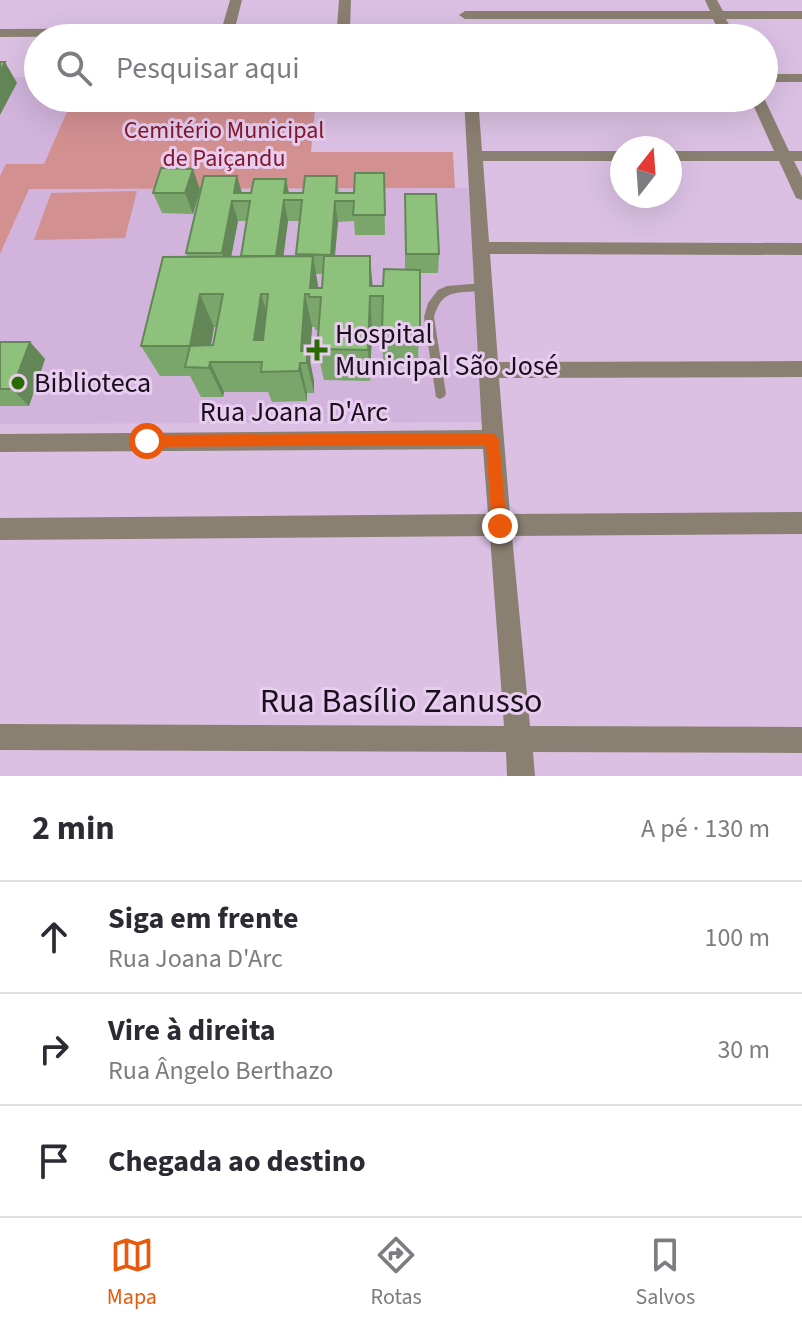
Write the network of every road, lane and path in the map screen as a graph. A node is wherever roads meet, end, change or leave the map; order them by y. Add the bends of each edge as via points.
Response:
1 (236, 0) edge
2 (345, 0) edge
3 (464, 0) edge
4 (711, 0) edge
5 (718, 15) junction
6 (802, 15) edge
7 (229, 24) edge
8 (343, 24) edge
9 (466, 24) edge
10 (544, 24) edge
11 (722, 24) edge
12 (0, 33) edge
13 (24, 33) edge
14 (778, 78) edge
15 (802, 78) edge
16 (472, 112) edge
17 (764, 112) edge
18 (476, 156) junction
19 (610, 156) edge
20 (682, 156) edge
21 (784, 156) junction
22 (802, 156) edge
23 (802, 194) edge
24 (482, 248) junction
25 (802, 249) edge
26 (484, 287) junction
27 (802, 369) edge
28 (489, 370) junction
29 (440, 394) dead end
30 (493, 439) junction
31 (0, 443) edge
32 (802, 523) edge
33 (500, 526) junction
34 (0, 529) edge
35 (0, 737) edge
36 (518, 737) junction
37 (802, 740) edge
38 (521, 776) edge

1 - 7 street
2 - 8 street
3 - 9 street
4 - 5 street
5 - 6 street
5 - 10 street
5 - 11 street
12 - 13 street
14 - 15 street
16 - 18 street
17 - 21 street
18 - 19 street
18 - 24 street
20 - 21 street
21 - 22 street
21 - 23 street
24 - 25 street
24 - 26 street
26 - 28 street
26 - 29 lane via 451,289 433,303 429,317
27 - 28 street
28 - 30 street
30 - 31 street, Rua Joana D'Arc
30 - 33 street
32 - 33 street
33 - 34 street
33 - 36 street
35 - 36 street, Rua Basílio Zanusso
36 - 37 street, Rua Basílio Zanusso
36 - 38 street

